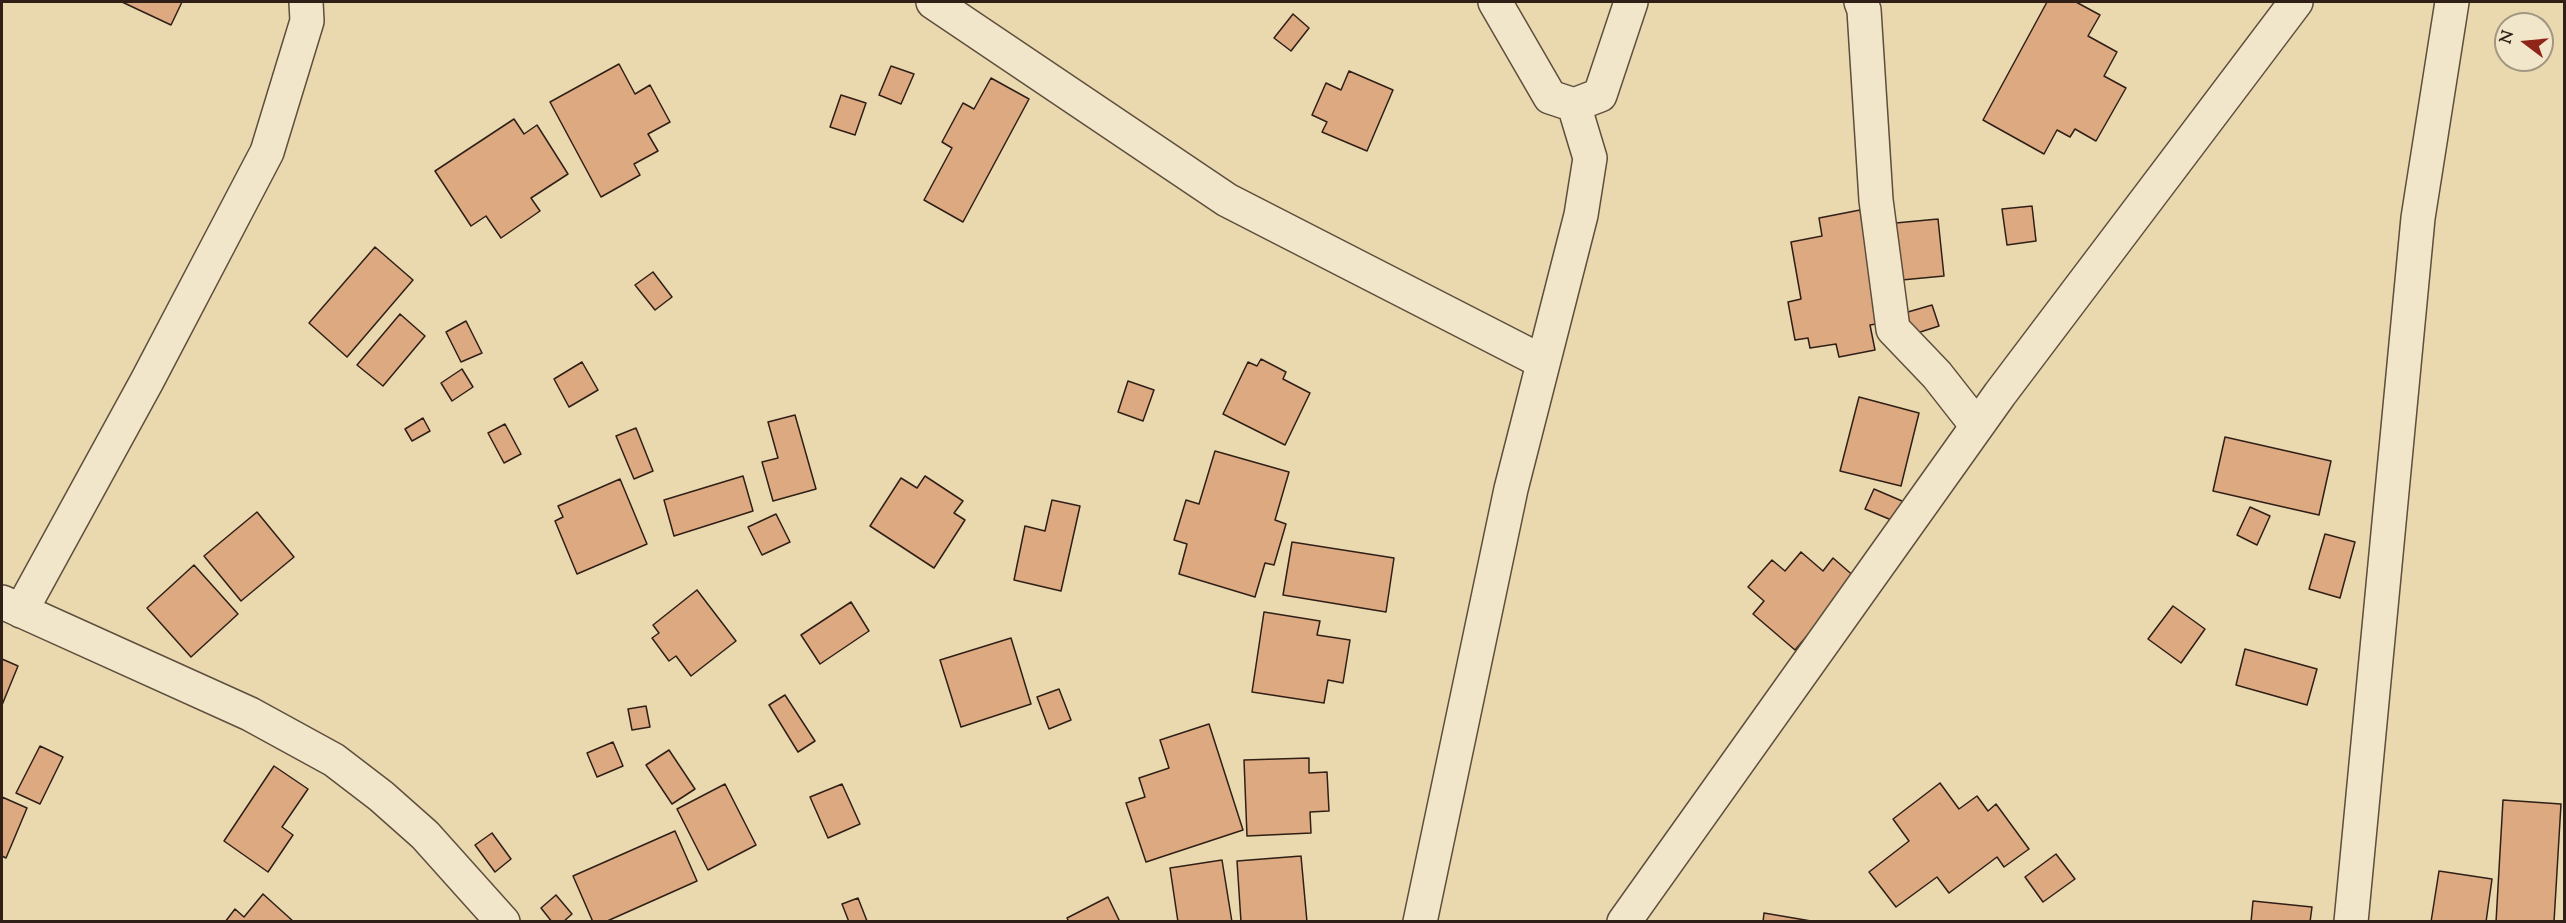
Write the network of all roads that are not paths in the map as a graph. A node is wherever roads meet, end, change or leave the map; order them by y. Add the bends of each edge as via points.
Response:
1 (306, 2) edge
2 (933, 2) edge
3 (1495, 2) edge
4 (1631, 2) edge
5 (1861, 2) edge
6 (2296, 2) edge
7 (2452, 2) edge
8 (1574, 105) junction
9 (1543, 362) junction
10 (1977, 426) junction
11 (11, 606) edge
12 (503, 921) edge
13 (1420, 921) edge
14 (1624, 921) edge
15 (2351, 921) edge

1 - 11 street via 307,21 267,152 147,381
2 - 9 street via 1227,200
3 - 8 street via 1550,97
4 - 8 street via 1600,95
5 - 10 street via 1876,200 1893,329 1937,375
6 - 10 street
7 - 15 street via 2418,218
8 - 9 street via 1590,158 1581,215
9 - 13 street via 1510,489
10 - 14 street
11 - 12 street via 250,714 334,760 425,836

